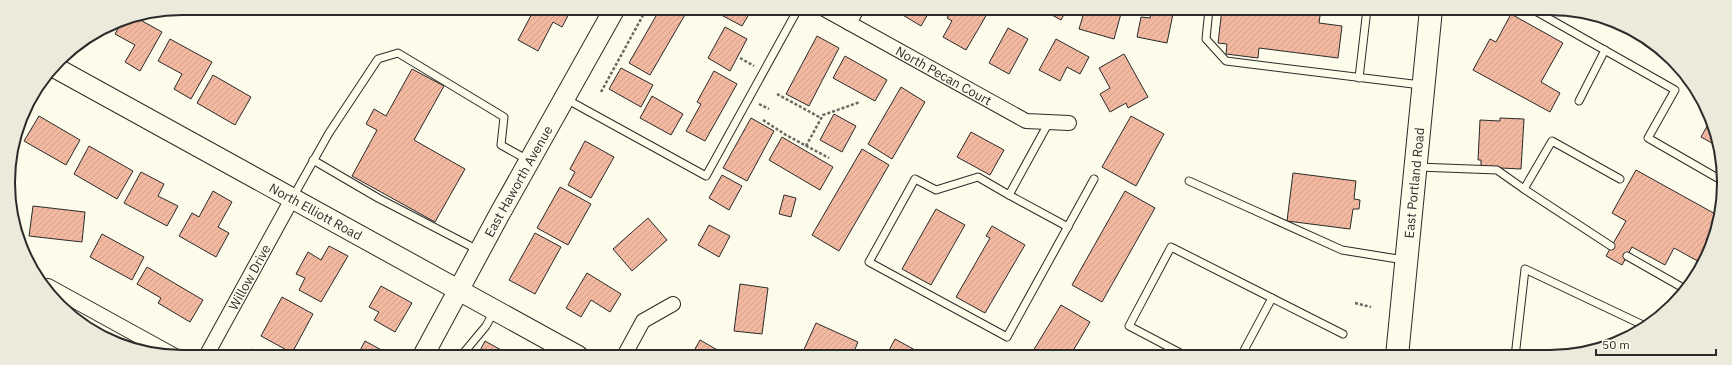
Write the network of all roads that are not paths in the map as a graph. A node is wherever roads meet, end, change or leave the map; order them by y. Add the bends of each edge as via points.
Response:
1 (611, 15) edge
2 (795, 15) edge
3 (835, 15) edge
4 (854, 15) edge
5 (1208, 15) edge
6 (1366, 15) edge
7 (1430, 15) edge
8 (1543, 15) edge
9 (849, 23) junction
10 (1605, 50) junction
11 (59, 70) edge
12 (1359, 78) junction
13 (1423, 86) junction
14 (564, 98) junction
15 (1579, 101) dead end
16 (1049, 122) junction
17 (1070, 123) dead end
18 (313, 160) junction
19 (529, 161) junction
20 (1415, 166) junction
21 (1717, 178) edge
22 (1094, 179) dead end
23 (1620, 179) dead end
24 (1189, 181) dead end
25 (1524, 189) junction
26 (1008, 195) junction
27 (292, 199) junction
28 (1068, 227) junction
29 (1611, 246) dead end
30 (480, 251) junction
31 (1627, 256) dead end
32 (1406, 261) junction
33 (1680, 286) edge
34 (54, 289) edge
35 (459, 291) junction
36 (1272, 298) junction
37 (673, 304) dead end
38 (495, 310) junction
39 (1640, 324) edge
40 (1343, 334) dead end
41 (163, 349) edge
42 (209, 350) edge
43 (427, 350) edge
44 (466, 350) edge
45 (567, 350) edge
46 (627, 350) edge
47 (1175, 350) edge
48 (1244, 350) edge
49 (1398, 350) edge
50 (1516, 350) edge

1 - 14 street, East Haworth Avenue
2 - 14 lane via 706,176
3 - 9 street, North Pecan Court
4 - 9 street
5 - 12 lane via 1206,39 1226,62
6 - 12 lane
7 - 13 main road, East Portland Road
8 - 10 lane
9 - 16 street, North Pecan Court via 1026,121
10 - 15 lane
10 - 21 lane via 1675,90 1648,138
11 - 27 street, North Elliott Road
12 - 13 lane
13 - 20 main road, East Portland Road
14 - 19 street, East Haworth Avenue
16 - 17 street, North Pecan Court
16 - 26 lane
18 - 19 lane via 378,59 398,53 504,117 501,145
18 - 27 lane
18 - 30 lane via 378,198
19 - 30 street, East Haworth Avenue
20 - 25 lane via 1497,170
20 - 32 main road, East Portland Road
22 - 28 lane
23 - 25 lane via 1552,141
24 - 32 lane via 1342,250
25 - 29 lane
26 - 28 lane
26 - 28 lane via 978,177 936,190 915,179 869,262 1007,337
27 - 35 street, North Elliott Road
27 - 42 street, Willow Drive
30 - 35 street, East Haworth Avenue
31 - 33 lane
32 - 49 main road, East Portland Road
34 - 41 street
35 - 38 street, North Elliott Road
35 - 43 street, East Haworth Avenue
36 - 40 lane
36 - 47 lane via 1171,247 1129,326
36 - 48 lane
37 - 46 street via 643,322
38 - 44 lane via 486,326
38 - 45 street, North Elliott Road
39 - 50 lane via 1525,269

